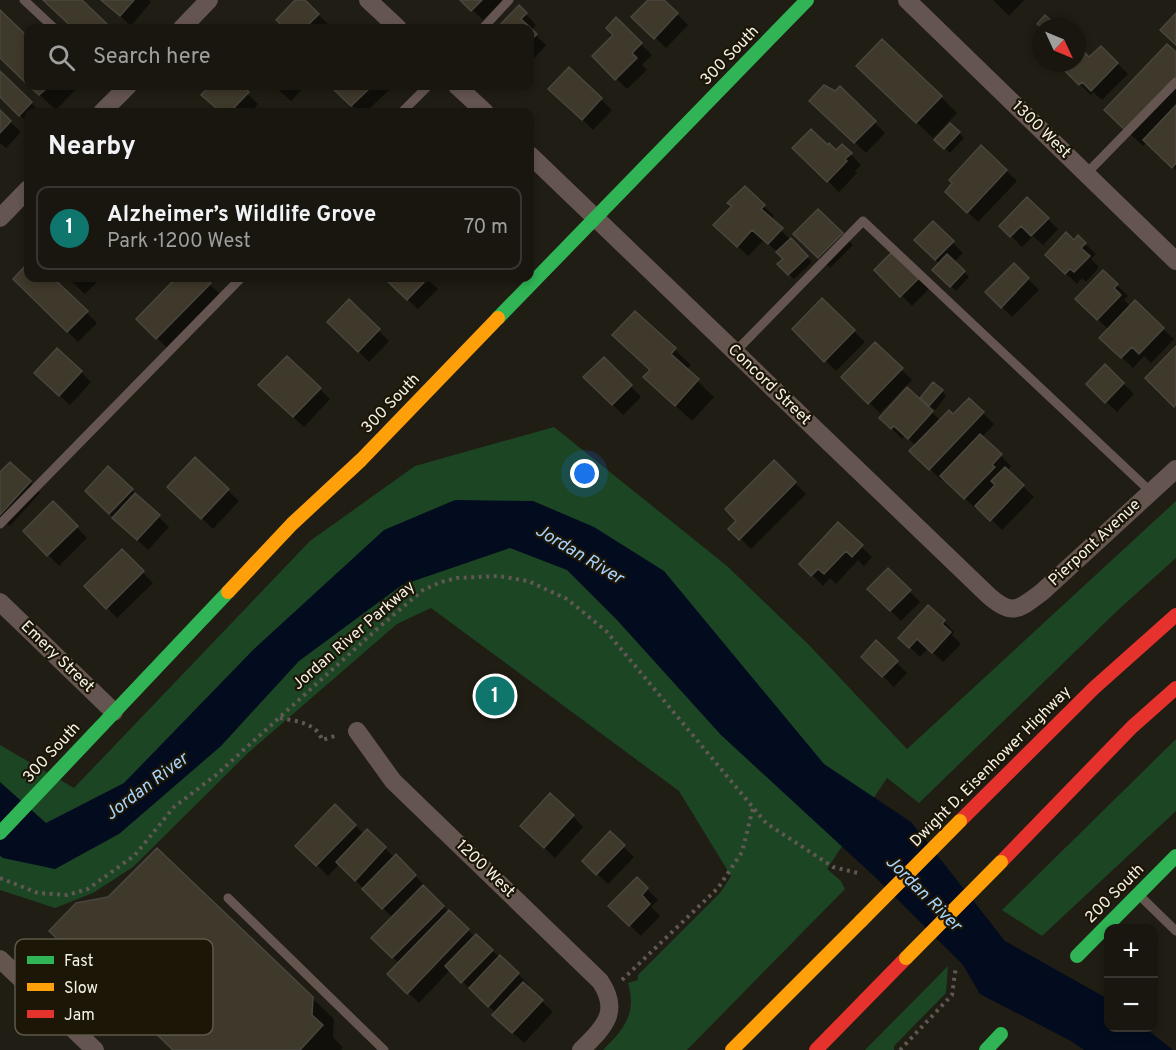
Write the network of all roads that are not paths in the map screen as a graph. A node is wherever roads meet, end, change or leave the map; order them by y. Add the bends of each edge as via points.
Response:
1 (24, 0) edge
2 (210, 0) edge
3 (368, 0) edge
4 (510, 0) edge
5 (807, 0) edge
6 (907, 0) edge
7 (50, 24) edge
8 (186, 24) edge
9 (394, 24) edge
10 (487, 24) edge
11 (1176, 82) edge
12 (119, 90) edge
13 (424, 90) edge
14 (461, 90) edge
15 (105, 108) edge
16 (406, 108) edge
17 (481, 108) edge
18 (534, 159) edge
19 (1086, 174) junction
20 (24, 193) edge
21 (0, 218) edge
22 (596, 219) junction
23 (1176, 261) edge
24 (237, 282) edge
25 (735, 352) junction
26 (1176, 469) edge
27 (1151, 492) junction
28 (0, 524) edge
29 (0, 602) edge
30 (1010, 610) joint
31 (1176, 615) edge
32 (1176, 688) edge
33 (114, 712) junction
34 (357, 731) dead end
35 (0, 833) edge
36 (1176, 856) edge
37 (1138, 894) junction
38 (228, 898) dead end
39 (1176, 931) edge
40 (1077, 956) dead end
41 (0, 959) edge
42 (15, 973) edge
43 (1001, 1034) dead end
44 (79, 1035) edge
45 (95, 1050) edge
46 (384, 1050) edge
47 (581, 1050) edge
48 (732, 1050) edge
49 (816, 1050) edge
50 (986, 1050) edge

1 - 7 lane
2 - 8 street
3 - 9 street
4 - 10 lane
5 - 22 main road, 300 South
6 - 19 street, 1300 West
11 - 19 lane
12 - 15 street
13 - 16 lane
14 - 17 street
18 - 22 street, Concord Street
19 - 23 street, 1300 West
20 - 21 street
22 - 25 street, Concord Street
22 - 33 main road, 300 South via 361,460 292,524
24 - 28 lane
25 - 27 lane via 863,221
25 - 30 street, Concord Street via 989,596
26 - 27 street, Pierpont Avenue
27 - 30 street, Pierpont Avenue via 1042,592
29 - 33 street, Emery Street
31 - 48 main road, Dwight D. Eisenhower Highway, bridge via 1094,688
32 - 49 main road, bridge via 1132,727
33 - 35 main road, 300 South
34 - 47 street, 1200 West via 393,781 600,981 609,1000 606,1021
36 - 37 main road, 200 South
37 - 39 lane
37 - 40 main road, 200 South
38 - 46 lane
41 - 42 street
43 - 50 main road
44 - 45 street

